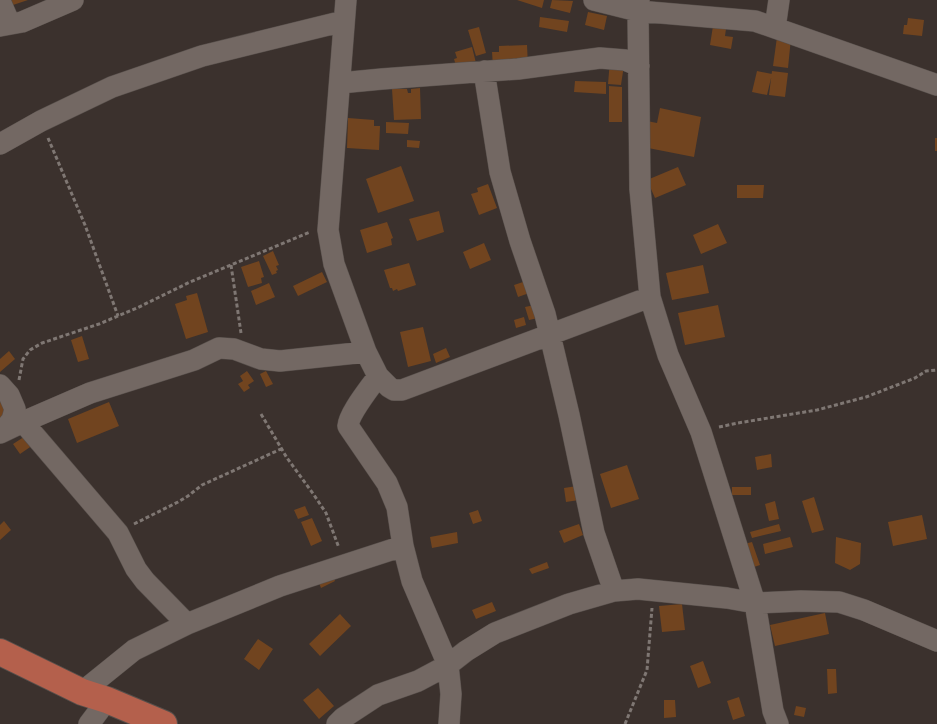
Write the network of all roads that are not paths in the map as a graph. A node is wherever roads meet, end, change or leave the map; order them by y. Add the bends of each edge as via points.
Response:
1 (73, 0) edge
2 (346, 0) edge
3 (594, 0) edge
4 (779, 0) edge
5 (0, 1) edge
6 (639, 6) edge
7 (344, 21) junction
8 (5, 25) edge
9 (776, 28) junction
10 (639, 66) junction
11 (484, 71) junction
12 (340, 84) junction
13 (937, 85) edge
14 (0, 144) edge
15 (650, 297) junction
16 (550, 334) junction
17 (366, 352) junction
18 (378, 376) junction
19 (0, 385) edge
20 (19, 415) junction
21 (1, 432) edge
22 (403, 546) junction
23 (614, 590) junction
24 (755, 603) junction
25 (187, 624) junction
26 (937, 641) edge
27 (0, 652) edge
28 (448, 665) junction
29 (82, 692) junction
30 (107, 700) junction
31 (89, 724) edge
32 (164, 724) edge
33 (337, 724) edge
34 (449, 724) edge
35 (778, 724) edge

1 - 8 street via 22,22
2 - 7 street
3 - 6 street
4 - 9 street
5 - 8 street
6 - 9 street via 755,21
6 - 10 street
7 - 12 street
7 - 14 street via 202,56 112,87
9 - 13 street
10 - 11 street via 626,60 600,58
10 - 15 street via 640,189
11 - 12 street
11 - 16 street via 500,172
12 - 17 street via 328,230 334,264
15 - 16 street
15 - 24 street via 668,355 701,432
16 - 18 street via 402,390 394,390
16 - 23 street via 594,533
17 - 18 street
17 - 20 street via 280,361 261,359 234,348 219,348 194,360
18 - 22 street via 348,426 387,483 397,507
19 - 20 street
20 - 21 street
20 - 25 street via 118,533 145,581
22 - 25 street via 280,586
22 - 28 street via 412,581
23 - 24 street via 638,588
23 - 28 street via 495,633
24 - 26 street via 839,602
24 - 35 street
25 - 29 street via 134,650
27 - 29 main road
28 - 33 street via 378,695
28 - 34 street via 451,694
29 - 30 main road
30 - 31 street
30 - 32 main road

